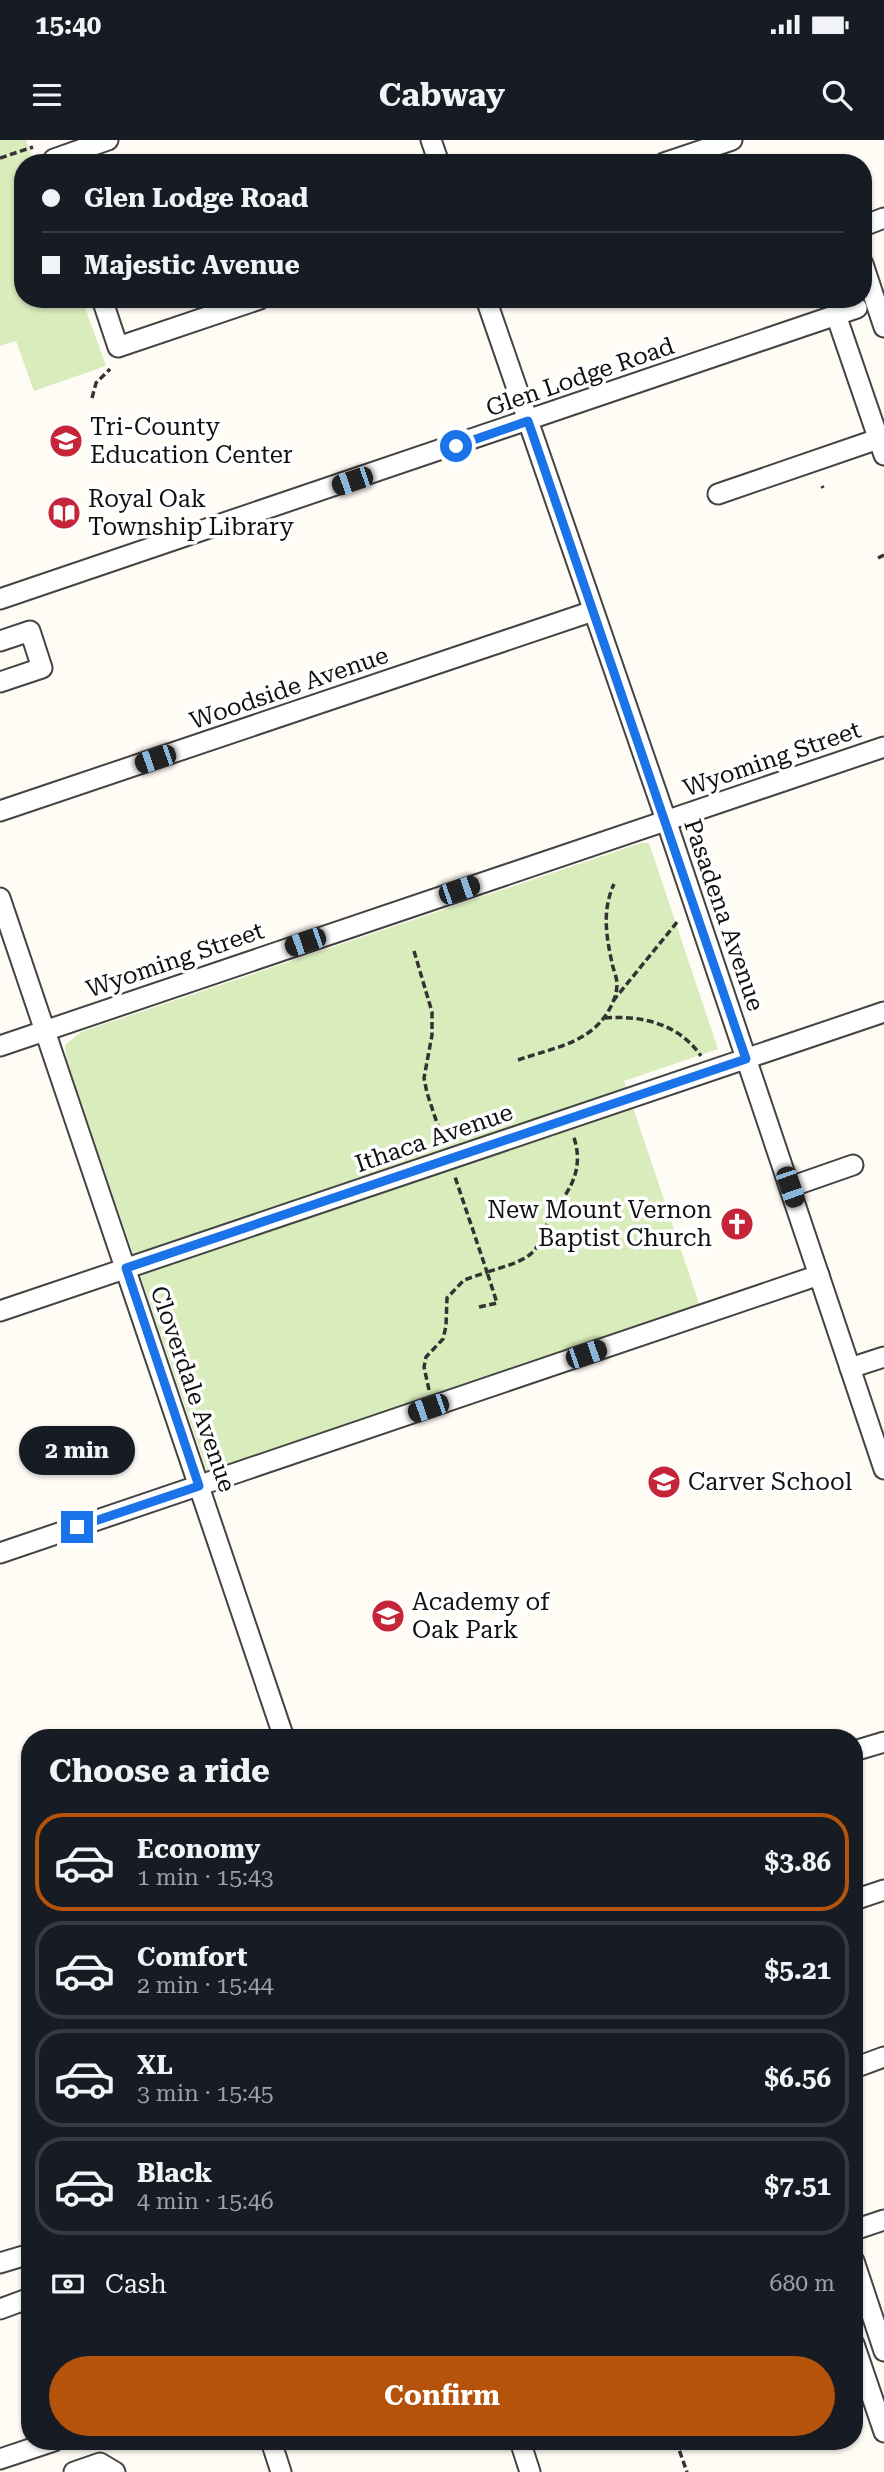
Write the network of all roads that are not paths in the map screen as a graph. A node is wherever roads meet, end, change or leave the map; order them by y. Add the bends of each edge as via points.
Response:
1 (108, 140) edge
2 (732, 140) edge
3 (73, 154) edge
4 (691, 154) edge
5 (872, 291) edge
6 (105, 308) edge
7 (233, 308) edge
8 (489, 308) edge
9 (857, 308) dead end
10 (836, 315) junction
11 (884, 327) edge
12 (528, 421) junction
13 (881, 447) edge
14 (718, 494) dead end
15 (0, 599) edge
16 (593, 611) junction
17 (0, 641) edge
18 (0, 682) edge
19 (884, 747) edge
20 (0, 811) edge
21 (666, 820) junction
22 (0, 898) edge
23 (884, 1012) edge
24 (46, 1030) junction
25 (0, 1046) edge
26 (746, 1059) junction
27 (853, 1165) dead end
28 (790, 1187) junction
29 (126, 1268) junction
30 (819, 1275) junction
31 (0, 1311) edge
32 (884, 1357) edge
33 (850, 1368) junction
34 (884, 1469) edge
35 (199, 1486) junction
36 (0, 1553) edge
37 (281, 1729) edge
38 (884, 1742) edge
39 (863, 1748) edge
40 (884, 1890) edge
41 (863, 1897) edge
42 (884, 2057) edge
43 (863, 2065) edge
44 (884, 2220) edge
45 (863, 2227) edge
46 (21, 2257) edge
47 (0, 2263) edge
48 (21, 2301) edge
49 (0, 2309) edge
50 (863, 2318) edge
51 (884, 2351) edge
52 (863, 2389) edge
53 (884, 2432) edge
54 (27, 2450) edge
55 (274, 2450) edge
56 (523, 2450) edge
57 (0, 2459) edge
58 (74, 2472) edge
59 (115, 2472) edge
60 (281, 2472) edge
61 (530, 2472) edge

1 - 3 street
2 - 4 street
5 - 11 street
6 - 7 street via 118,347
8 - 12 street, Pasadena Avenue
9 - 10 street, Glen Lodge Road
10 - 12 street, Glen Lodge Road
10 - 13 street
12 - 15 street, Glen Lodge Road
12 - 16 street, Pasadena Avenue
13 - 14 street
16 - 20 street, Woodside Avenue
16 - 21 street, Pasadena Avenue
17 - 18 street via 30,631 42,668
19 - 21 street, Wyoming Street
21 - 24 street, Wyoming Street
21 - 26 street, Pasadena Avenue
22 - 24 street, Cloverdale Avenue
23 - 26 street, Ithaca Avenue
24 - 25 street, Wyoming Street
24 - 29 street, Cloverdale Avenue
26 - 28 street, Pasadena Avenue
26 - 29 street, Ithaca Avenue
27 - 28 street
28 - 30 street, Pasadena Avenue
29 - 31 street, Ithaca Avenue
29 - 35 street, Cloverdale Avenue
30 - 33 street, Pasadena Avenue
30 - 35 street
32 - 33 street
33 - 34 street, Pasadena Avenue
35 - 36 street
35 - 37 street, Cloverdale Avenue
38 - 39 street
40 - 41 street
42 - 43 street
44 - 45 street
46 - 47 street
48 - 49 street
50 - 51 street
52 - 53 street
54 - 57 street
55 - 60 street
56 - 61 street
58 - 59 street via 100,2463

